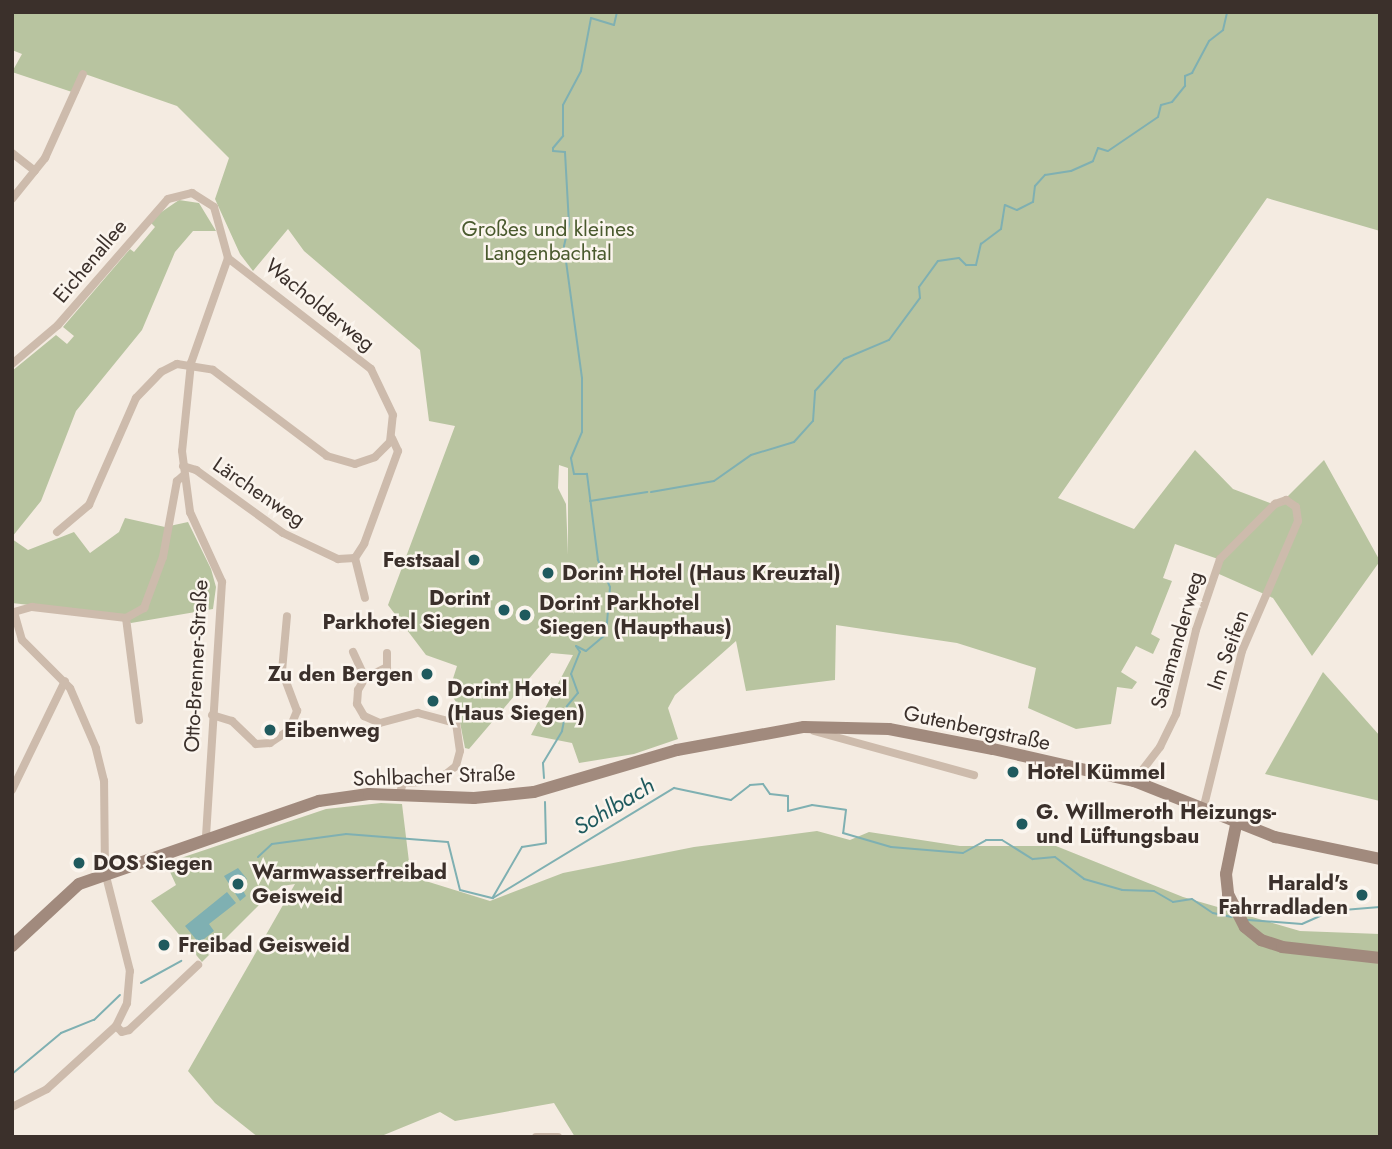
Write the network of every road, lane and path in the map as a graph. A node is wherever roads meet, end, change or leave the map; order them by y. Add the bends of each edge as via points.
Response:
1 (83, 74) dead end
2 (12, 153) edge
3 (35, 171) junction
4 (12, 199) edge
5 (228, 258) junction
6 (191, 363) junction
7 (12, 364) edge
8 (392, 438) junction
9 (183, 471) junction
10 (1296, 507) joint
11 (57, 531) dead end
12 (355, 558) junction
13 (365, 598) dead end
14 (13, 612) edge
15 (287, 616) dead end
16 (126, 618) junction
17 (353, 652) dead end
18 (387, 653) dead end
19 (365, 678) junction
20 (65, 681) junction
21 (212, 715) junction
22 (139, 720) dead end
23 (804, 727) junction
24 (974, 775) dead end
25 (1134, 781) junction
26 (12, 790) edge
27 (400, 796) junction
28 (1203, 810) junction
29 (1236, 825) junction
30 (206, 837) junction
31 (1380, 859) edge
32 (105, 872) junction
33 (12, 946) edge
34 (1380, 958) edge
35 (198, 965) dead end
36 (116, 1026) junction
37 (12, 1107) edge
38 (536, 1137) edge
39 (558, 1137) edge

1 - 3 street via 67,117
2 - 3 street
3 - 4 street
5 - 6 street, Otto-Brenner-Straße
5 - 7 street, Eichenallee via 217,214 199,196 184,193 168,199 58,326
5 - 8 street, Wacholderweg via 371,369 390,408
6 - 8 street via 213,370 245,391 327,456 355,464 375,457
6 - 9 street, Otto-Brenner-Straße
6 - 11 street via 161,372 136,398 89,505
8 - 12 street via 398,451
9 - 12 street, Lärchenweg via 196,470 283,533 338,559
9 - 16 street via 177,481 163,556 144,608
9 - 21 street, Otto-Brenner-Straße via 190,512 222,582
10 - 25 street, Salamanderweg via 1286,500 1275,504 1220,559 1176,714 1160,747
10 - 28 street, Im Seifen via 1293,534 1242,651
12 - 13 street
14 - 16 street via 32,607
14 - 20 street via 22,640
15 - 21 street via 282,671 297,711 289,730 270,743 256,744 232,722
16 - 22 street
17 - 19 street
18 - 19 street via 387,667
19 - 27 street via 358,704 370,720 388,722 418,713 456,723 460,751 456,766 434,781 402,783
20 - 26 street
20 - 32 street via 102,769
21 - 30 street, Otto-Brenner-Straße
23 - 24 street
23 - 25 street, Gutenbergstraße via 889,729
23 - 27 street, Sohlbacher Straße via 677,750 534,792 474,798
25 - 28 street, Gutenbergstraße
27 - 30 street, Sohlbacher Straße via 319,801
28 - 29 street, Gutenbergstraße
29 - 31 street, Gutenbergstraße
29 - 34 street via 1226,874 1228,894 1245,927 1261,940 1282,947
30 - 32 street, Sohlbacher Straße
32 - 33 street, Sohlbacher Straße via 66,894
32 - 36 street via 130,971 127,1003
35 - 36 street via 129,1030 122,1032
36 - 37 street via 47,1088
38 - 39 street

